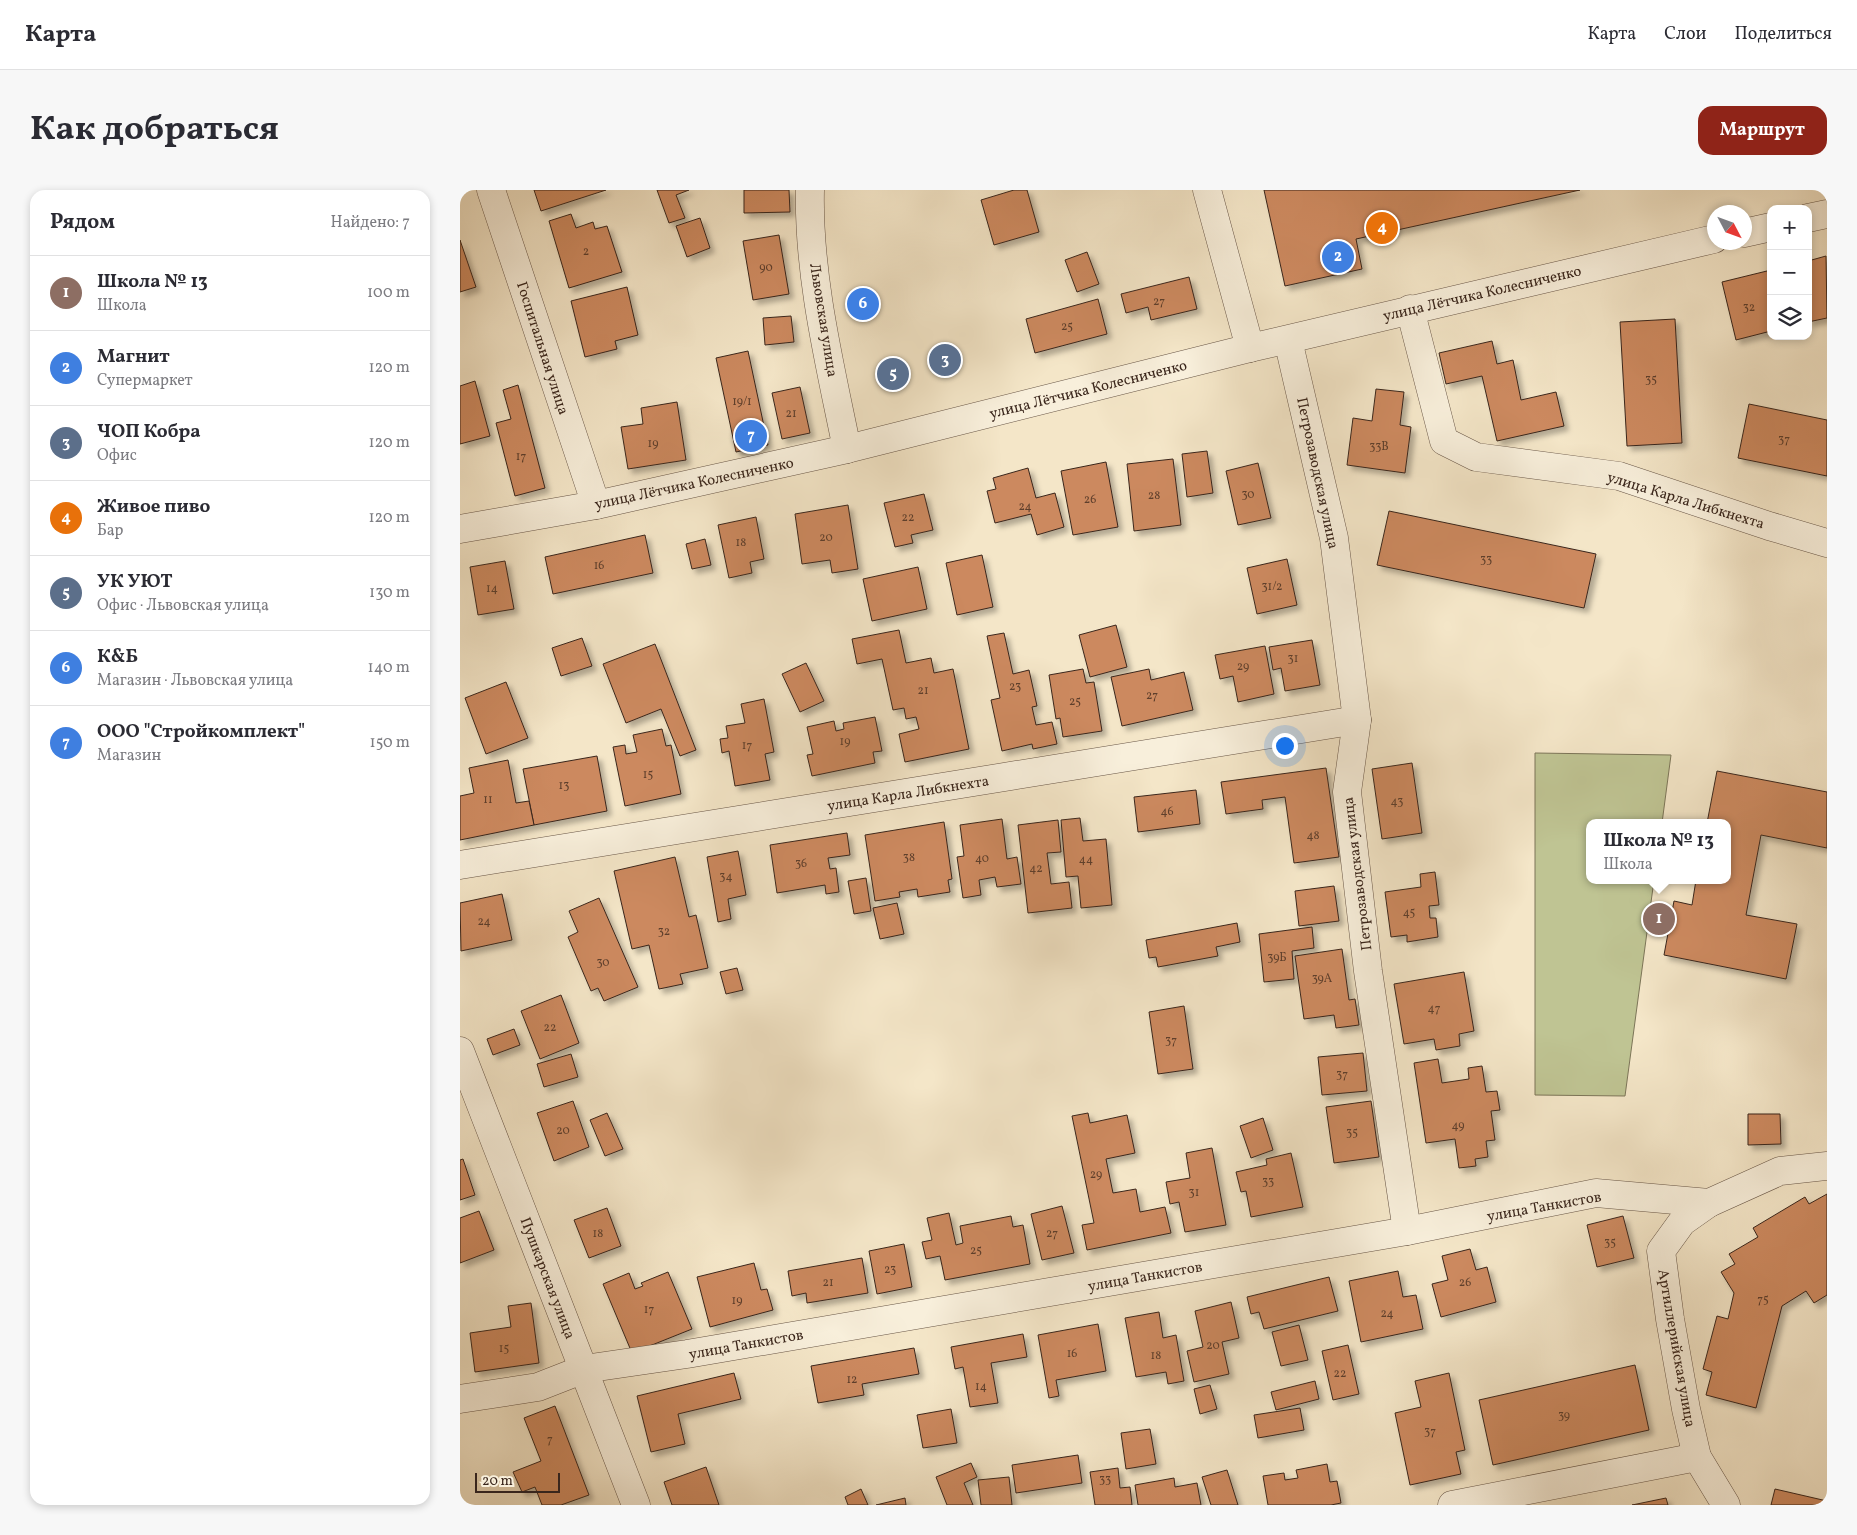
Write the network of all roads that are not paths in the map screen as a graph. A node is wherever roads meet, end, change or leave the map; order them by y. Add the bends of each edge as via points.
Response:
1 (491, 190) edge
2 (810, 190) edge
3 (1207, 190) edge
4 (1827, 214) edge
5 (1812, 217) edge
6 (1767, 227) edge
7 (1752, 230) edge
8 (1707, 242) edge
9 (1410, 309) junction
10 (1288, 340) junction
11 (1250, 348) junction
12 (847, 450) junction
13 (596, 505) junction
14 (460, 529) edge
15 (1827, 544) edge
16 (1356, 720) junction
17 (460, 865) edge
18 (460, 1051) edge
19 (1827, 1166) edge
20 (1709, 1204) junction
21 (1408, 1231) junction
22 (584, 1370) junction
23 (460, 1399) edge
24 (1697, 1457) junction
25 (636, 1505) edge
26 (1452, 1505) edge
27 (1726, 1505) edge

1 - 13 street, Госпитальная улица
2 - 12 street, Львовская улица via 810,226 825,338
3 - 11 street
4 - 5 street
6 - 7 street
8 - 9 street, улица Лётчика Колесниченко
9 - 10 street, улица Лётчика Колесниченко
9 - 15 street, улица Карла Либкнехта via 1444,441 1476,457 1619,476
10 - 11 street, улица Лётчика Колесниченко
10 - 16 street, Петрозаводская улица via 1334,538
11 - 12 street, улица Лётчика Колесниченко
12 - 13 street, улица Лётчика Колесниченко
13 - 14 street, улица Лётчика Колесниченко
16 - 17 street, улица Карла Либкнехта
16 - 21 street, Петрозаводская улица via 1346,792 1368,971
18 - 22 street, Пушкарская улица
19 - 20 street, улица Танкистов via 1780,1171
20 - 21 street, улица Танкистов via 1596,1194
20 - 24 street, Артиллерийская улица via 1682,1222 1661,1251 1670,1319
21 - 22 street, улица Танкистов
22 - 23 street, улица Танкистов via 538,1387
22 - 25 street, Пушкарская улица
24 - 26 street
24 - 27 street, Артиллерийская улица

